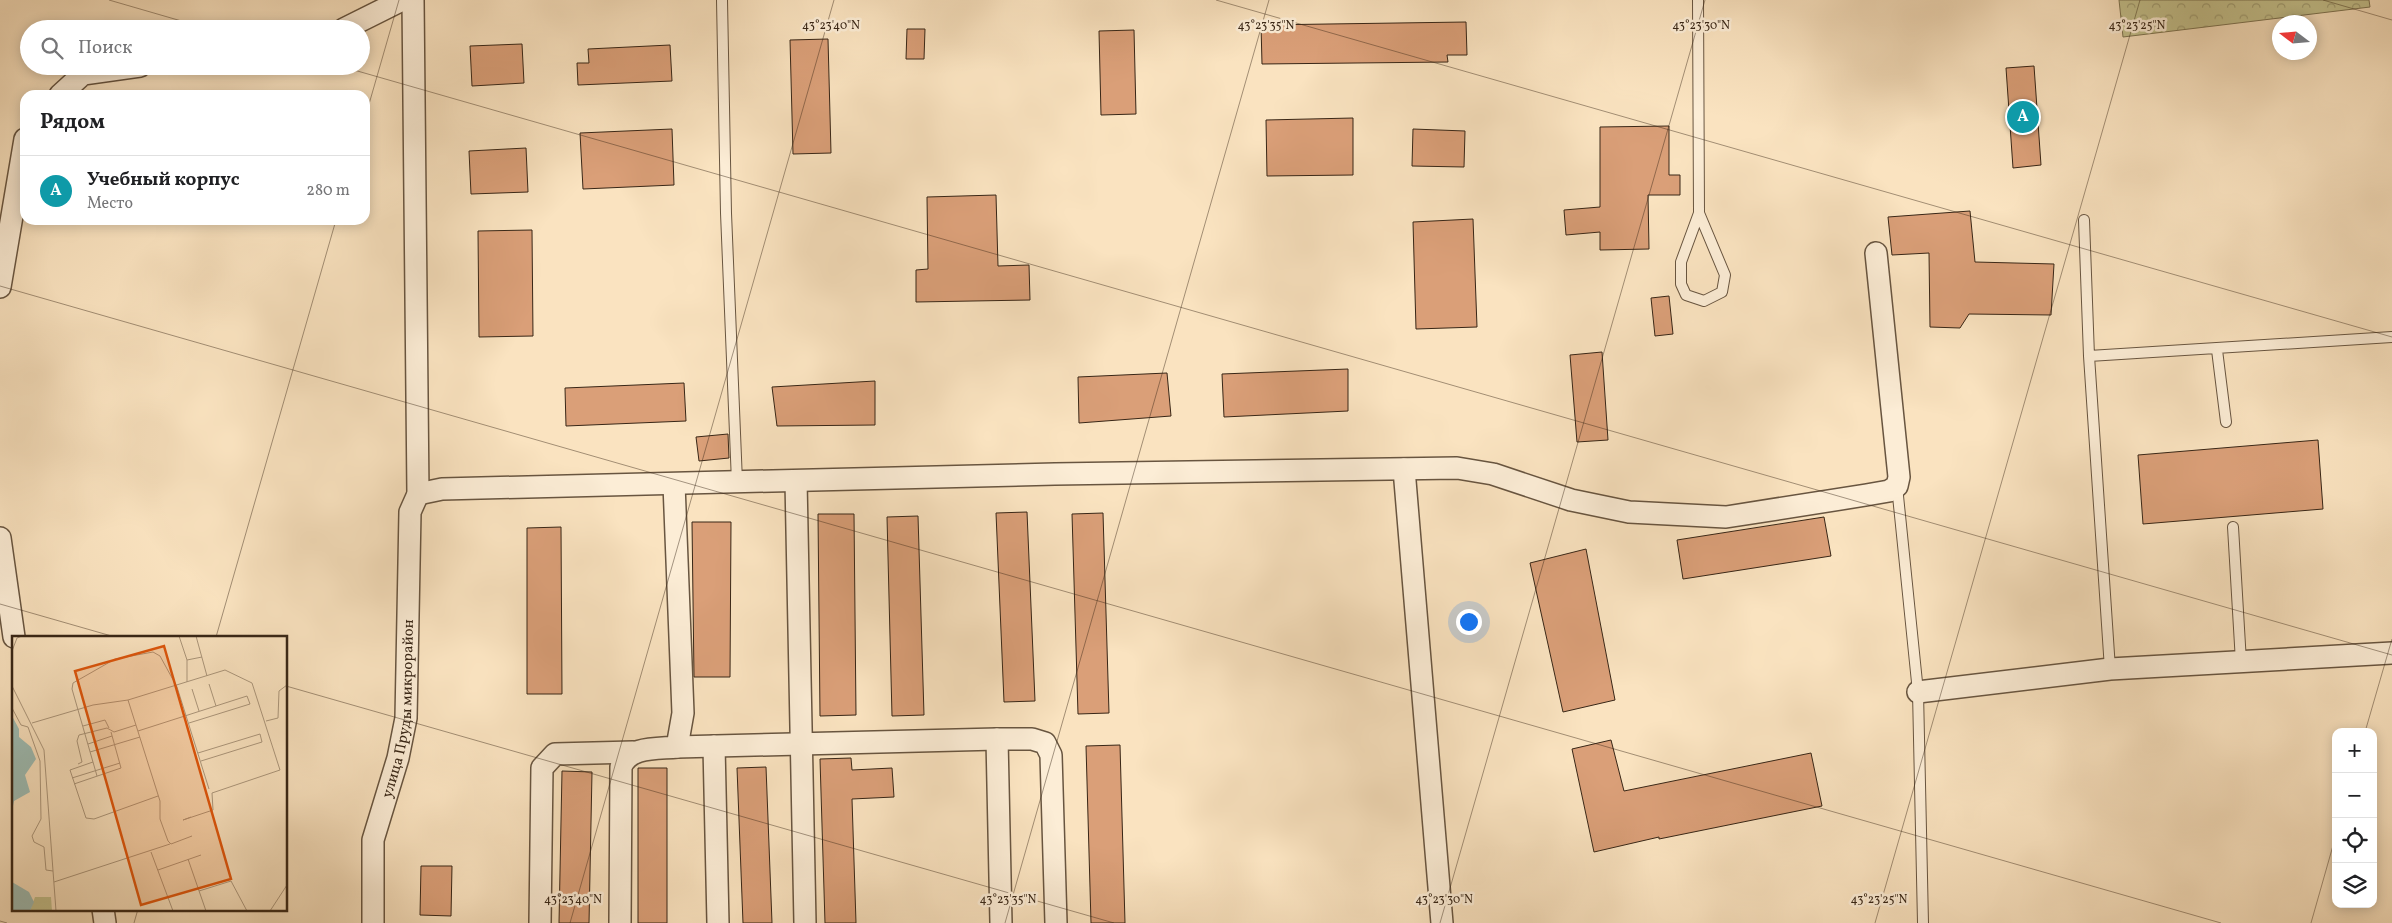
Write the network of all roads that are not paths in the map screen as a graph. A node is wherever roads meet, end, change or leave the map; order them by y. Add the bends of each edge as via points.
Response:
1 (402, 0) edge
2 (413, 0) edge
3 (722, 0) edge
4 (1698, 0) edge
5 (362, 20) edge
6 (82, 75) edge
7 (65, 90) edge
8 (20, 169) edge
9 (1699, 213) junction
10 (2084, 220) dead end
11 (1876, 252) dead end
12 (0, 287) edge
13 (2392, 338) edge
14 (2217, 350) junction
15 (2089, 356) junction
16 (2226, 422) dead end
17 (1404, 469) junction
18 (796, 481) junction
19 (737, 482) junction
20 (674, 484) junction
21 (1897, 486) junction
22 (418, 494) junction
23 (2233, 526) dead end
24 (0, 538) edge
25 (14, 636) edge
26 (2392, 653) edge
27 (2241, 662) junction
28 (2110, 669) junction
29 (1918, 692) junction
30 (997, 739) junction
31 (802, 744) junction
32 (714, 746) junction
33 (677, 747) junction
34 (633, 752) junction
35 (103, 910) edge
36 (105, 923) edge
37 (373, 923) edge
38 (540, 923) edge
39 (620, 923) edge
40 (718, 923) edge
41 (805, 923) edge
42 (1001, 923) edge
43 (1056, 923) edge
44 (1442, 923) edge
45 (1923, 923) edge

1 - 5 street
2 - 22 street, улица Пруды микрорайон
3 - 19 lane via 726,213
4 - 9 lane
6 - 7 street
8 - 12 street
9 - 9 lane via 1726,275 1722,292 1704,301 1686,295 1681,284 1682,262
10 - 15 lane
11 - 21 street via 1899,477
13 - 14 lane
14 - 15 lane
14 - 16 lane
15 - 28 lane
17 - 18 street
17 - 21 street via 1457,468 1493,474 1571,500 1629,512 1726,517 1866,495
17 - 44 street
18 - 19 street
18 - 31 street
19 - 20 street
20 - 22 street via 442,489
20 - 33 street via 683,713
21 - 29 lane
22 - 37 street, улица Пруды микрорайон via 410,512 406,718 398,758 373,840
23 - 27 lane
24 - 25 street
26 - 27 street
27 - 28 street
28 - 29 street
29 - 45 lane
30 - 31 street
30 - 42 street
30 - 43 street via 1032,739 1045,743 1051,756
31 - 32 street
31 - 41 street
32 - 33 street
32 - 40 street
33 - 34 street
34 - 38 street via 555,754 542,768
34 - 39 street via 624,757 621,767
35 - 36 street

